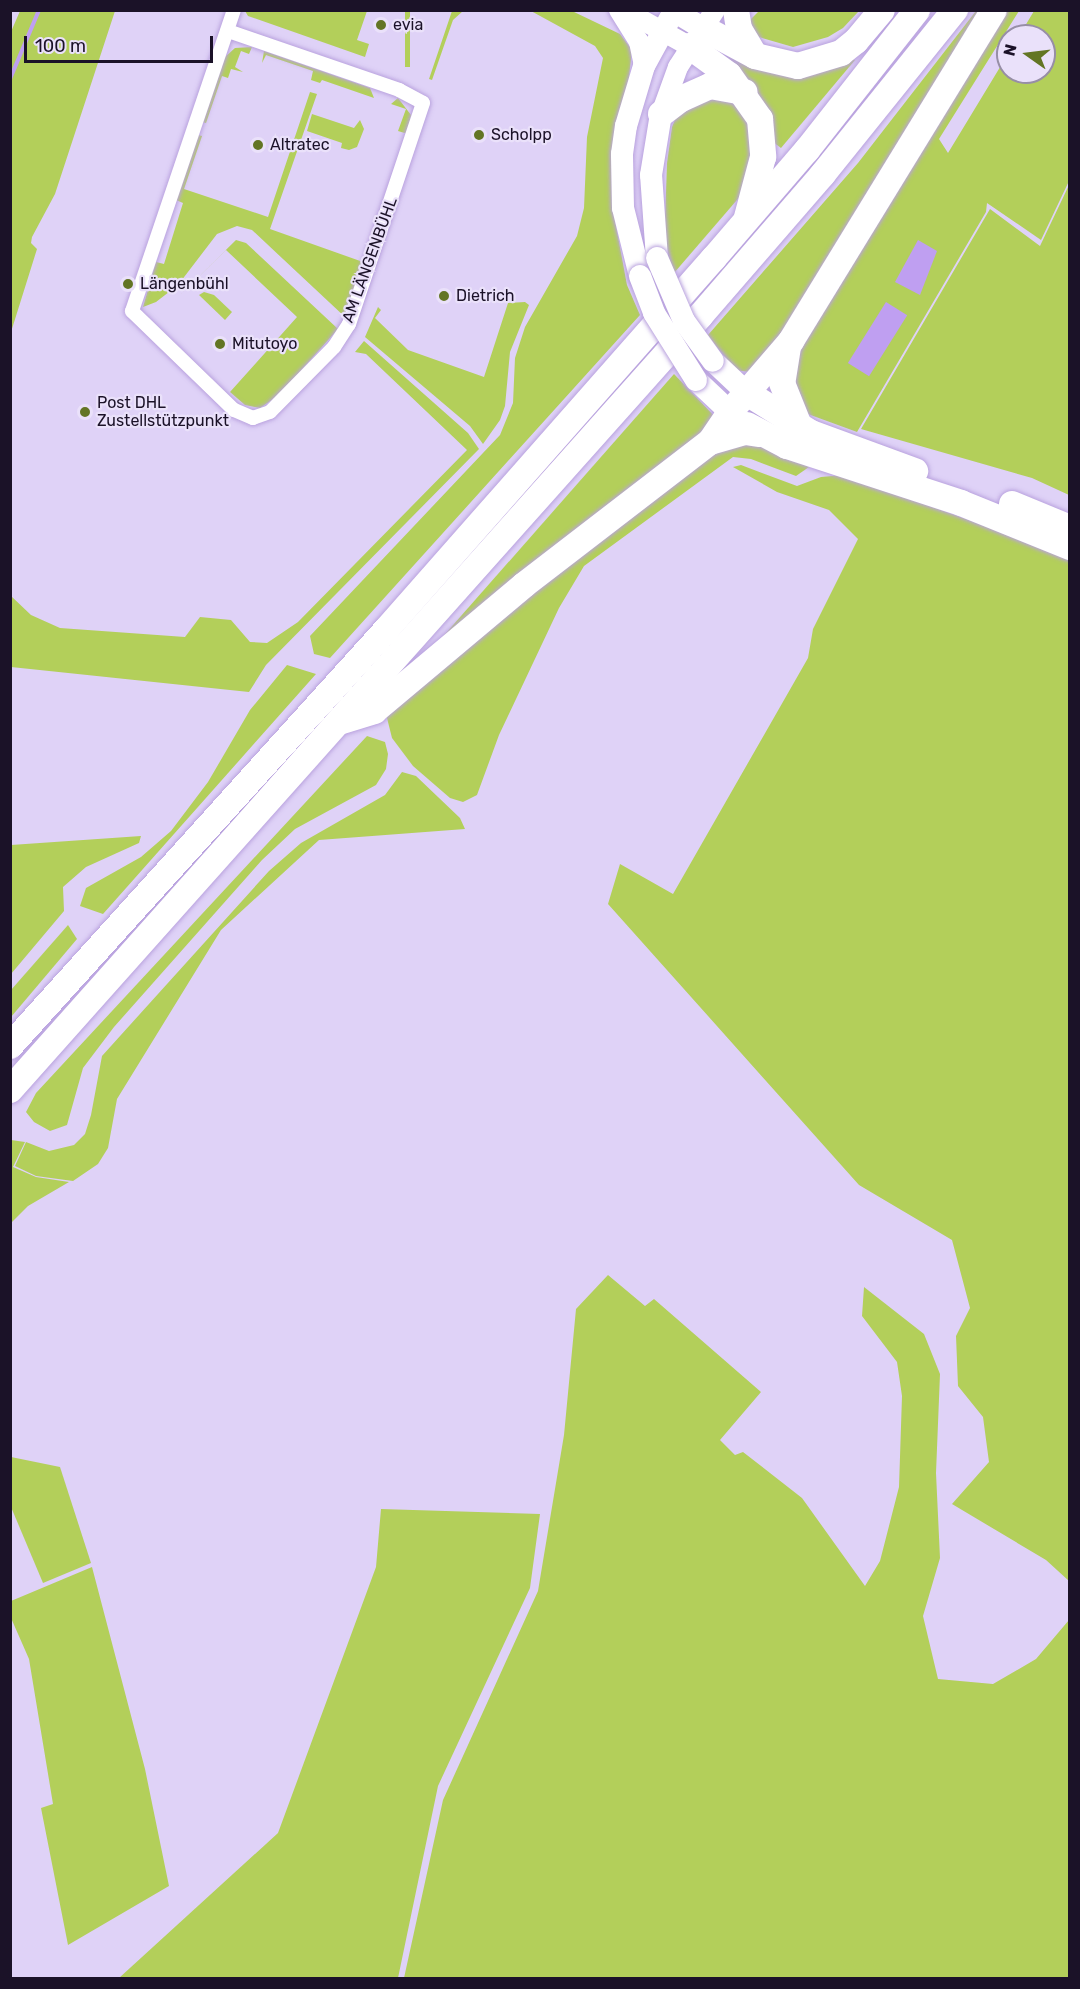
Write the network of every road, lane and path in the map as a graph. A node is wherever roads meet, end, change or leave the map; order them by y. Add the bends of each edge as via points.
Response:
1 (234, 10) edge
2 (619, 10) edge
3 (624, 10) edge
4 (736, 10) edge
5 (882, 10) edge
6 (917, 10) edge
7 (955, 10) edge
8 (994, 10) edge
9 (671, 15) edge
10 (702, 28) edge
11 (228, 31) junction
12 (755, 56) junction
13 (644, 66) junction
14 (744, 92) junction
15 (661, 114) junction
16 (747, 220) junction
17 (791, 341) junction
18 (747, 393) junction
19 (730, 412) junction
20 (760, 434) junction
21 (710, 442) junction
22 (821, 445) junction
23 (1070, 528) edge
24 (1070, 547) edge
25 (341, 721) junction
26 (10, 1046) edge
27 (10, 1090) edge

1 - 11 street, AM LÄNGENBÜHL
2 - 13 main road via 639,42
3 - 9 main road
4 - 12 highway via 739,29
5 - 12 highway via 856,41 829,59 798,66
6 - 16 highway
7 - 25 highway via 823,174
8 - 17 highway
9 - 10 main road
9 - 13 main road
10 - 12 highway
10 - 14 highway via 729,75
10 - 15 main road
11 - 11 street, AM LÄNGENBÜHL via 132,311 234,410 253,418 270,412 334,347 349,324 423,103 399,90
13 - 19 main road, bridge via 626,126 621,163 623,208 654,313 696,380
14 - 15 highway via 711,86 681,99
14 - 16 highway via 760,120 764,145
15 - 18 main road, bridge via 651,184 657,258 684,321 713,361
16 - 26 highway via 386,630
17 - 18 highway
17 - 22 highway via 783,361 782,383
18 - 19 highway
18 - 22 highway
19 - 20 highway
19 - 21 highway
20 - 21 highway via 745,432
20 - 22 highway
21 - 25 highway via 524,585 374,711
22 - 23 highway
22 - 24 highway
25 - 27 highway

